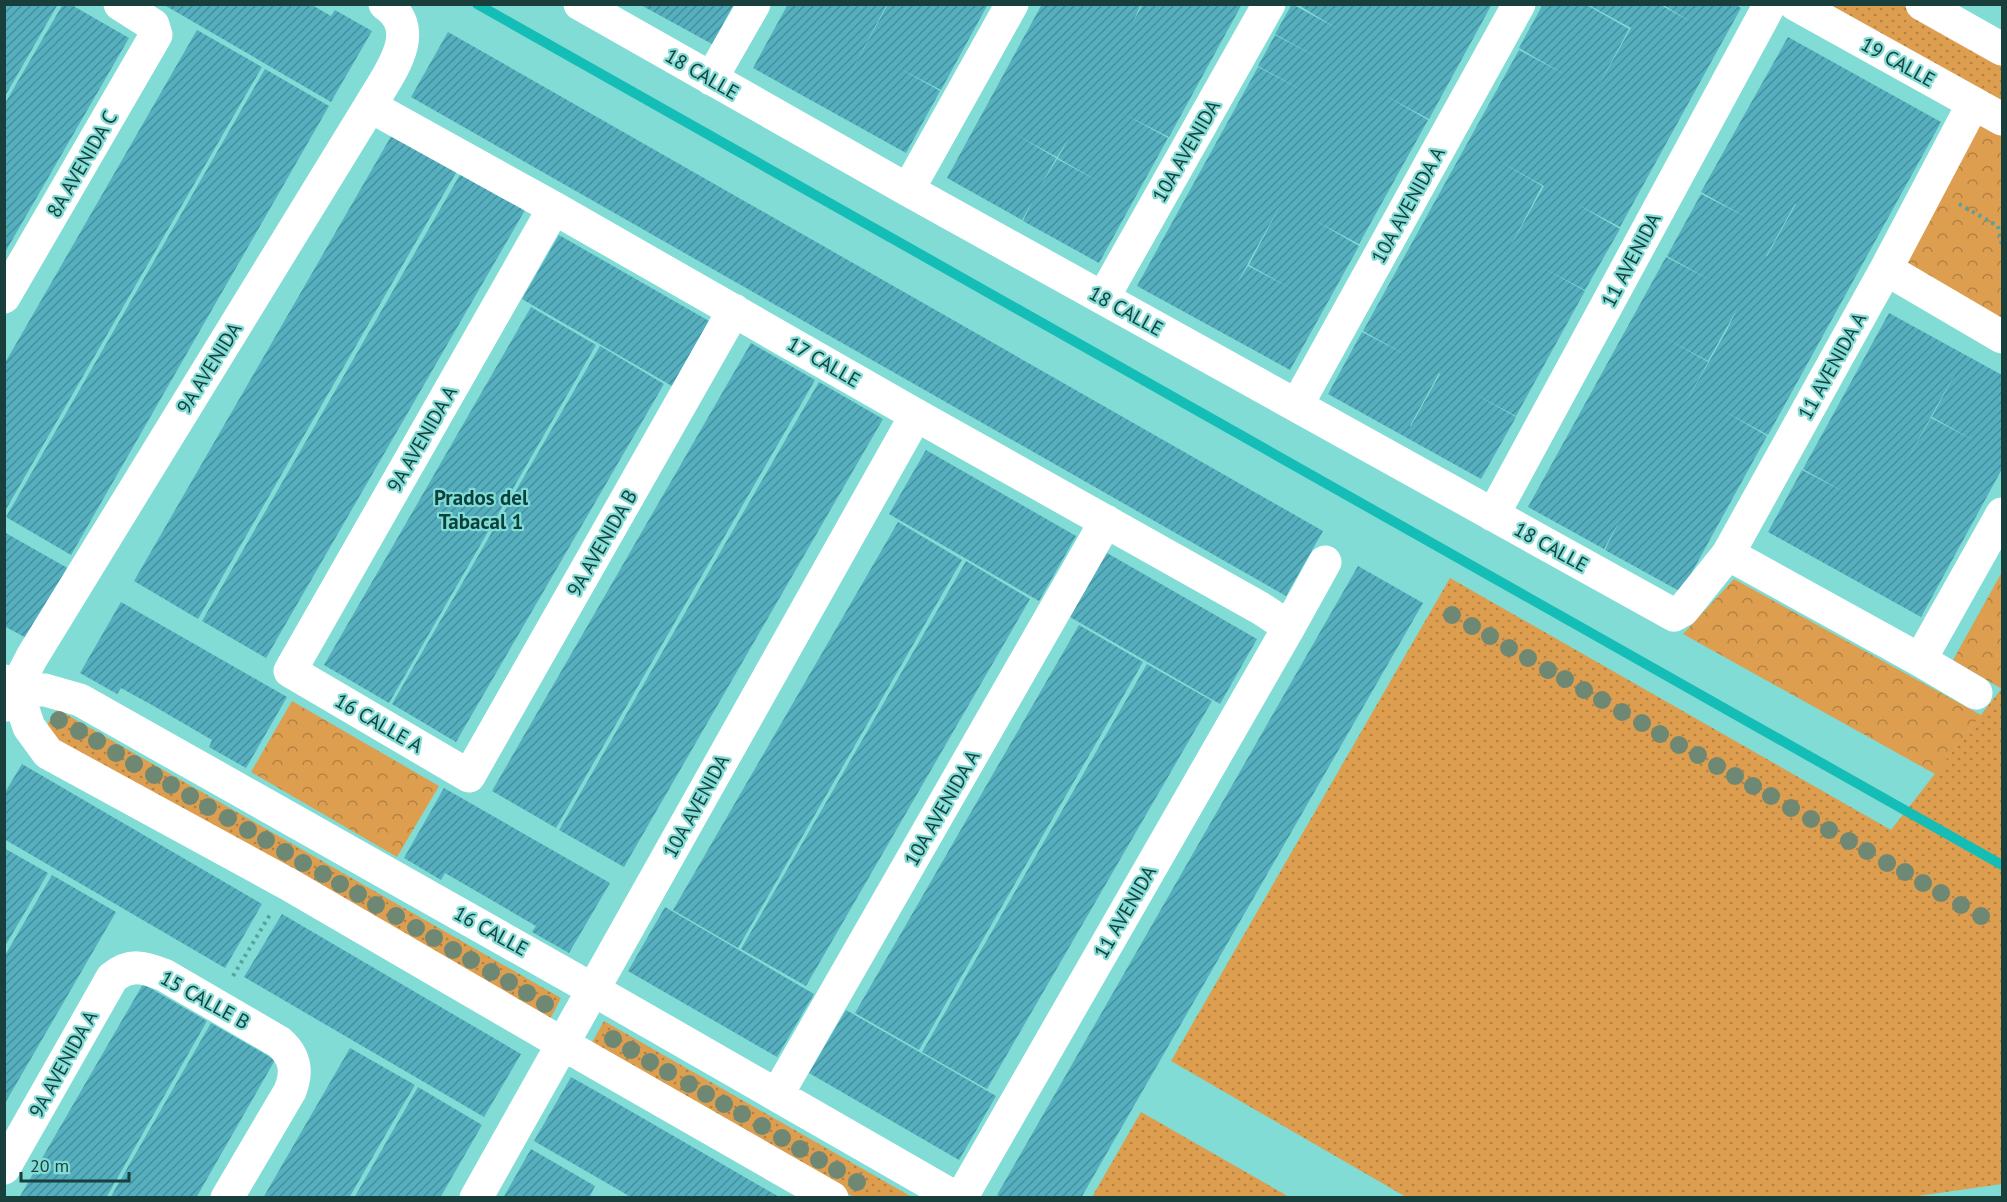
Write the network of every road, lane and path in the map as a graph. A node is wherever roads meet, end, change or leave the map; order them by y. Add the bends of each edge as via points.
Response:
1 (120, 4) edge
2 (580, 4) edge
3 (754, 4) edge
4 (1012, 4) edge
5 (1269, 4) edge
6 (1519, 4) edge
7 (1770, 4) edge
8 (1795, 4) edge
9 (1922, 4) edge
10 (393, 14) edge
11 (2002, 49) edge
12 (711, 80) junction
13 (1973, 104) junction
14 (370, 106) junction
15 (2002, 119) edge
16 (1929, 188) junction
17 (908, 190) junction
18 (554, 208) junction
19 (2000, 225) edge
20 (2002, 245) edge
21 (1886, 269) junction
22 (4, 297) edge
23 (1103, 298) junction
24 (734, 310) junction
25 (2002, 337) edge
26 (1297, 405) junction
27 (916, 415) junction
28 (2002, 514) edge
29 (1493, 515) junction
30 (1106, 521) junction
31 (1728, 554) junction
32 (1325, 562) dead end
33 (1674, 615) joint
34 (1283, 623) junction
35 (1920, 660) junction
36 (290, 671) joint
37 (8, 693) edge
38 (1976, 693) dead end
39 (469, 776) joint
40 (288, 884) junction
41 (129, 968) joint
42 (592, 989) junction
43 (216, 1005) junction
44 (562, 1044) junction
45 (777, 1095) junction
46 (4, 1167) edge
47 (227, 1197) edge
48 (476, 1197) edge
49 (832, 1197) edge
50 (956, 1197) edge
51 (961, 1197) edge

1 - 22 street, 8A AVENIDA C via 153,25 154,40
2 - 12 street, 18 CALLE
3 - 12 street
4 - 17 street
5 - 23 street, 10A AVENIDA
6 - 26 street, 10A AVENIDA A
7 - 29 street, 11 AVENIDA
8 - 13 street, 19 CALLE
9 - 11 street
10 - 14 street, 9A AVENIDA via 403,37 400,51
12 - 17 street, 18 CALLE
13 - 15 street, 19 CALLE
13 - 16 street, 11 AVENIDA A
14 - 18 street, 17 CALLE
14 - 37 street, 9A AVENIDA
16 - 19 path
16 - 21 street, 11 AVENIDA A
17 - 23 street, 18 CALLE
18 - 24 street, 17 CALLE
18 - 36 street, 9A AVENIDA A
19 - 20 path
21 - 25 street
21 - 31 street, 11 AVENIDA A
23 - 26 street, 18 CALLE
24 - 27 street, 17 CALLE
24 - 39 street, 9A AVENIDA B
26 - 29 street, 18 CALLE
27 - 30 street, 17 CALLE
27 - 42 street, 10A AVENIDA
28 - 35 street
29 - 33 street, 18 CALLE
30 - 34 street, 17 CALLE
30 - 45 street, 10A AVENIDA A
31 - 33 street, 11 AVENIDA A via 1683,610
31 - 35 street
32 - 34 street, 11 AVENIDA
34 - 51 street, 11 AVENIDA
35 - 38 street
36 - 39 street, 16 CALLE A
37 - 40 street via 48,753
37 - 42 street, 16 CALLE via 45,690 80,700
40 - 43 path
40 - 44 street
41 - 43 street, 15 CALLE B via 164,975
41 - 46 street, 9A AVENIDA A via 120,971 105,988
42 - 44 street, 10A AVENIDA
42 - 45 street, 16 CALLE
43 - 47 street, 15 CALLE B via 279,1042 294,1062 290,1091
44 - 48 street, 10A AVENIDA
44 - 49 street
45 - 50 street, 16 CALLE

